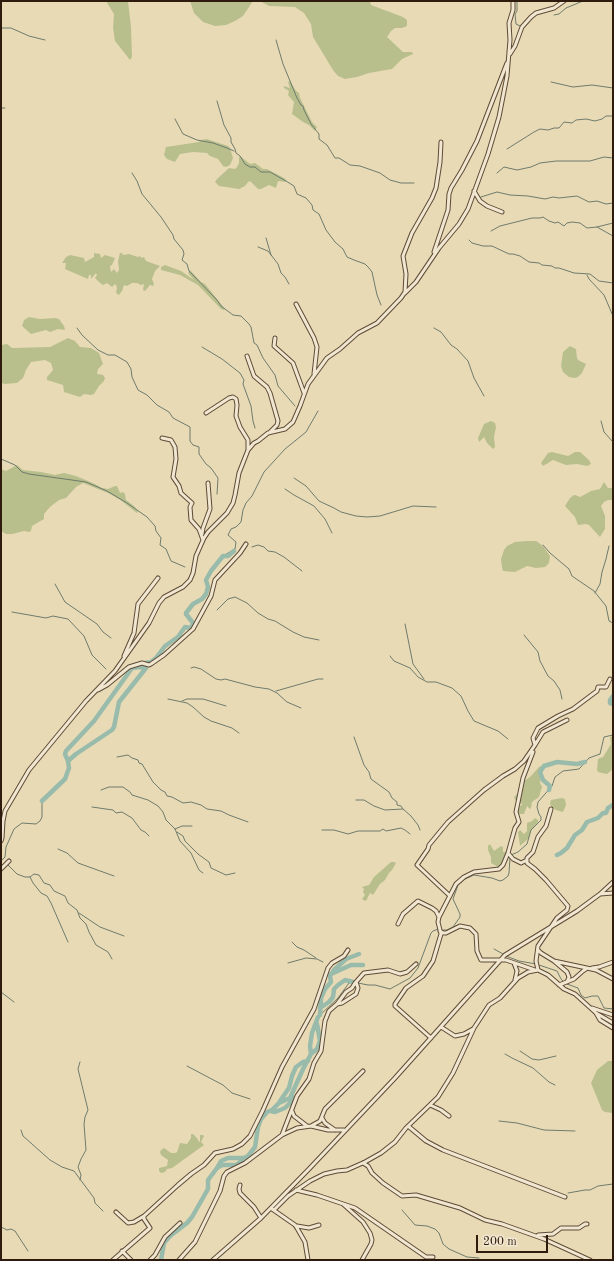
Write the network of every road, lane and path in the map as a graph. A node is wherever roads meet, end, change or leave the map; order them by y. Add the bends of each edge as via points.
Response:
1 (513, 1) edge
2 (564, 1) edge
3 (509, 55) junction
4 (509, 59) junction
5 (441, 142) dead end
6 (474, 191) junction
7 (502, 212) dead end
8 (432, 258) junction
9 (401, 298) junction
10 (296, 304) dead end
11 (275, 338) dead end
12 (247, 356) dead end
13 (314, 376) junction
14 (304, 393) junction
15 (206, 414) dead end
16 (268, 433) junction
17 (162, 438) dead end
18 (248, 450) junction
19 (208, 483) dead end
20 (202, 534) junction
21 (203, 540) junction
22 (246, 544) dead end
23 (158, 578) dead end
24 (122, 661) junction
25 (610, 679) dead end
26 (93, 693) junction
27 (567, 720) dead end
28 (535, 745) junction
29 (551, 809) dead end
30 (1, 841) edge
31 (508, 853) junction
32 (527, 860) junction
33 (9, 861) dead end
34 (1, 869) edge
35 (613, 882) edge
36 (613, 893) edge
37 (600, 894) junction
38 (450, 896) junction
39 (567, 910) junction
40 (577, 911) junction
41 (439, 916) junction
42 (398, 924) dead end
43 (552, 926) junction
44 (440, 931) junction
45 (348, 950) dead end
46 (538, 950) junction
47 (500, 960) junction
48 (554, 961) junction
49 (513, 962) junction
50 (613, 962) edge
51 (416, 964) dead end
52 (588, 969) junction
53 (537, 970) junction
54 (613, 979) edge
55 (356, 982) junction
56 (514, 982) junction
57 (567, 982) junction
58 (559, 985) junction
59 (337, 1004) junction
60 (589, 1006) junction
61 (596, 1013) junction
62 (613, 1014) edge
63 (612, 1022) edge
64 (441, 1027) junction
65 (474, 1028) junction
66 (613, 1028) edge
67 (431, 1038) junction
68 (363, 1071) dead end
69 (430, 1105) junction
70 (292, 1109) junction
71 (449, 1116) dead end
72 (322, 1118) junction
73 (309, 1126) junction
74 (408, 1126) junction
75 (344, 1130) junction
76 (336, 1131) junction
77 (282, 1135) junction
78 (363, 1163) junction
79 (240, 1185) dead end
80 (296, 1190) junction
81 (566, 1197) dead end
82 (343, 1204) junction
83 (272, 1209) junction
84 (116, 1212) dead end
85 (144, 1216) junction
86 (261, 1218) junction
87 (180, 1223) dead end
88 (586, 1224) dead end
89 (295, 1225) junction
90 (319, 1225) dead end
91 (536, 1236) junction
92 (122, 1251) junction
93 (433, 1257) dead end
94 (112, 1260) edge
95 (132, 1260) edge
96 (150, 1260) edge
97 (179, 1260) edge
98 (213, 1260) edge
99 (308, 1260) edge
100 (362, 1260) edge
101 (590, 1260) edge

1 - 3 street via 509,23
2 - 3 street via 554,8 530,17 522,27
3 - 4 street
4 - 6 street via 494,137
4 - 8 street via 477,141 451,188 444,226
5 - 9 street via 438,174 432,198 412,233 403,256 406,283
6 - 7 street via 486,206
6 - 8 street via 459,224
8 - 9 street via 416,282
9 - 13 street via 377,323 358,333 327,358
10 - 13 street via 317,347
11 - 14 street via 274,346 293,363
12 - 16 street via 254,376 267,388 278,421
13 - 14 street
14 - 16 street via 292,422 285,429
15 - 18 street via 229,398 236,399 236,416 248,440
16 - 18 street
17 - 20 street via 171,440 175,447 173,477 181,493 192,503 191,520
18 - 21 street via 239,473 233,503
19 - 20 street via 210,509
20 - 21 street
21 - 24 street via 190,580 183,587 164,597
22 - 26 street via 215,580 211,596 193,628 149,666 142,663 129,667
23 - 24 street via 138,604 134,633
24 - 26 street
25 - 28 street via 606,687 598,686 597,691 573,709 538,728 534,738
26 - 30 street via 26,773 6,811
27 - 28 street via 543,732
28 - 31 street via 523,778 516,812 519,822
28 - 38 street via 520,765 490,784 448,822 428,845 417,866
29 - 32 street via 546,826
31 - 32 street via 513,860 521,863
31 - 38 street via 499,869 478,871 464,877 456,884
32 - 39 street via 527,863 562,897 568,906
33 - 34 street
35 - 37 street
36 - 37 street
37 - 40 street
38 - 41 street
39 - 40 street
39 - 43 street
40 - 43 street
41 - 42 street via 432,908 418,901 403,914
41 - 44 street
43 - 46 street via 538,946
43 - 47 street
44 - 47 street via 443,933 460,926 470,928 476,934 477,951 481,960
44 - 67 street via 433,961 423,976 406,988 394,1006
45 - 85 street via 328,968 314,1009 282,1067 250,1136 233,1149 215,1153
46 - 48 street
46 - 53 street
47 - 49 street
47 - 64 street
48 - 52 street
48 - 57 street via 567,972
49 - 53 street
49 - 56 street via 517,971
50 - 52 street
51 - 55 street via 407,972 400,974 388,970 364,973
52 - 54 street via 596,970
52 - 57 street
53 - 56 street via 528,972
53 - 58 street via 548,975
55 - 59 street
55 - 59 street via 356,994
56 - 65 street via 500,998 489,1005
57 - 58 street
58 - 60 street
59 - 70 street via 326,1017 320,1051 309,1079
60 - 61 street
60 - 62 street
61 - 63 street
61 - 66 street via 600,1020
64 - 65 street via 455,1036
64 - 67 street
65 - 69 street via 453,1073
67 - 75 street
68 - 72 street via 325,1109
69 - 71 street
69 - 74 street
70 - 73 street via 294,1116
70 - 77 street
72 - 73 street via 318,1124
72 - 76 street
73 - 76 street
73 - 77 street
74 - 78 street via 389,1147
74 - 81 street via 426,1141 443,1150
75 - 76 street
75 - 83 street
77 - 97 street via 224,1176 195,1242
78 - 80 street via 347,1170 324,1174
78 - 91 street via 383,1183 402,1196 420,1196
79 - 86 street via 240,1192 254,1206
80 - 82 street
80 - 83 street
82 - 93 street via 358,1210 426,1257
82 - 100 street via 370,1232 371,1244
83 - 86 street
83 - 89 street
84 - 85 street via 128,1223
85 - 92 street via 150,1228
86 - 98 street
87 - 96 street via 165,1237
88 - 91 street via 579,1228 561,1228 553,1234
89 - 90 street via 303,1228
89 - 99 street via 305,1242
91 - 101 street
92 - 94 street
92 - 95 street

